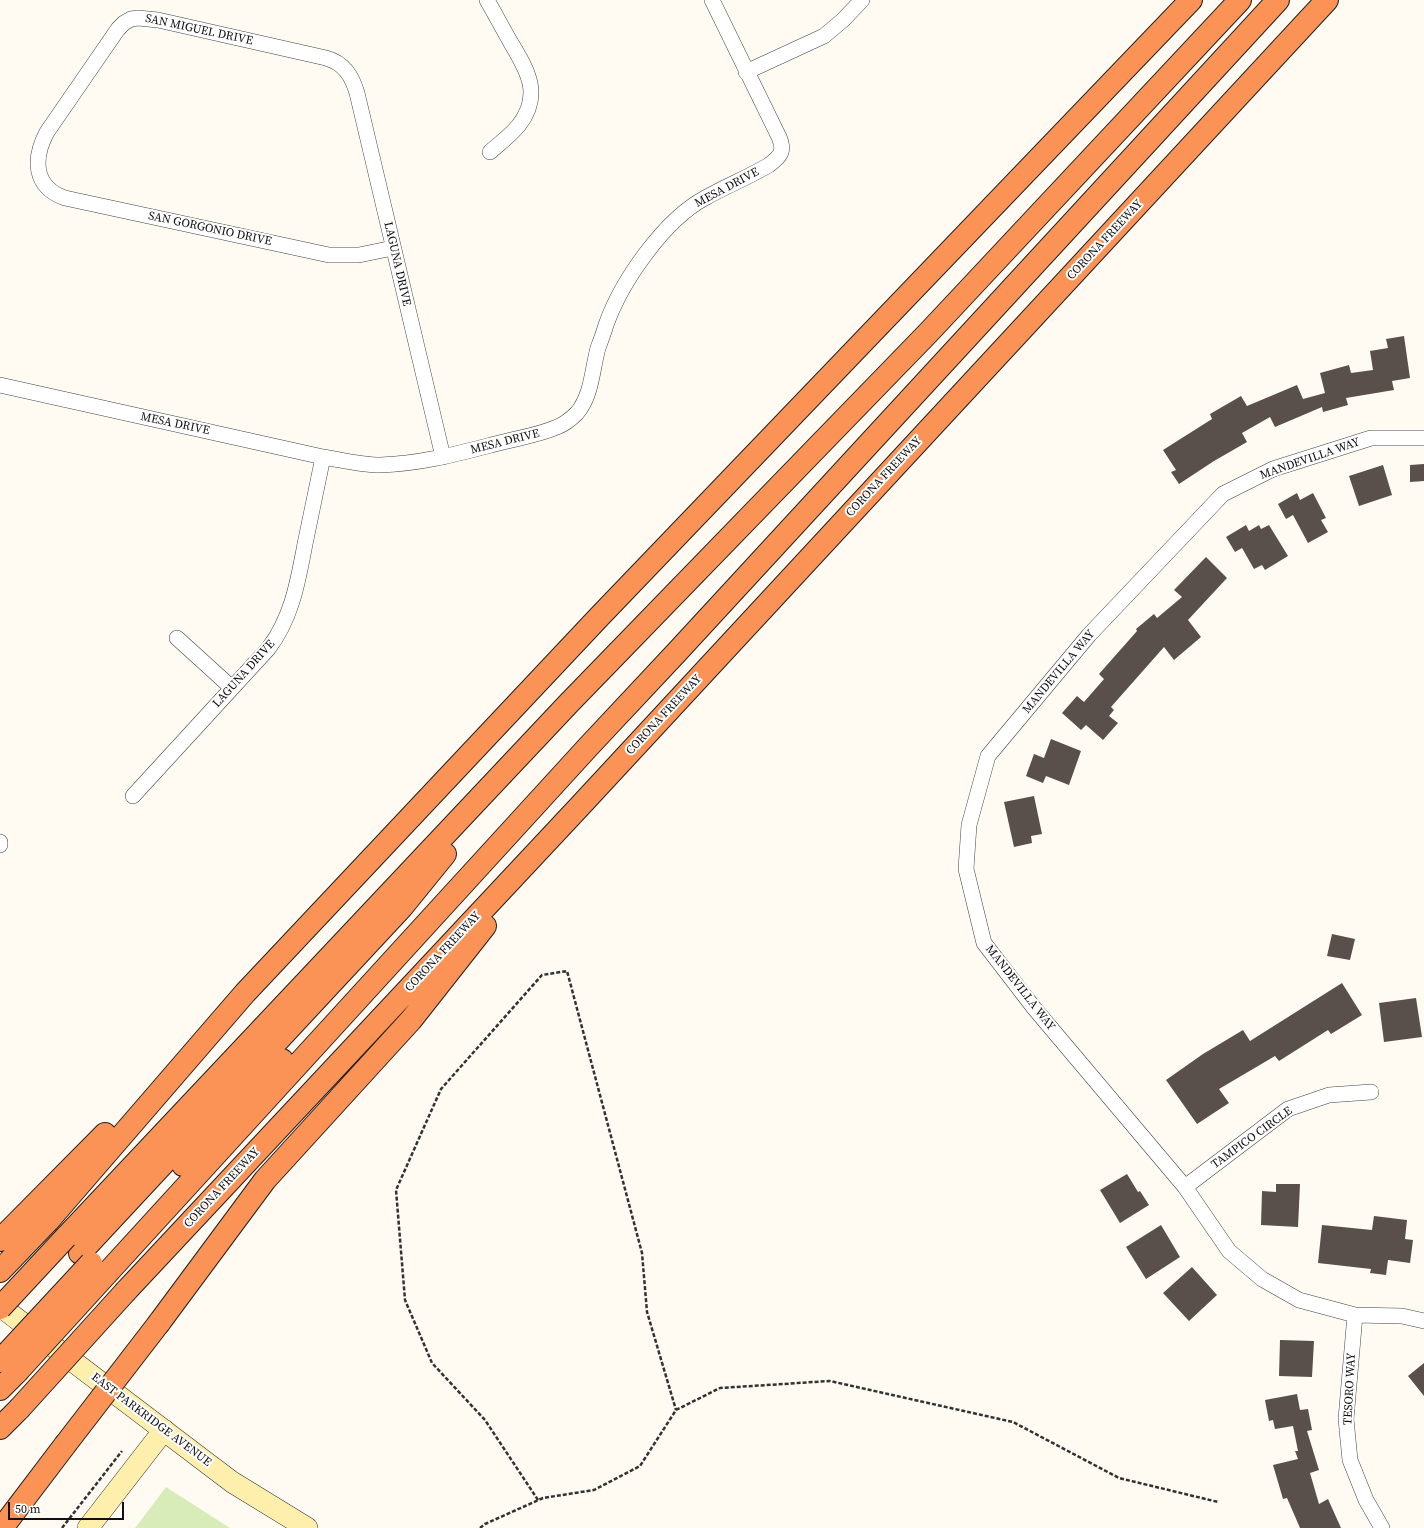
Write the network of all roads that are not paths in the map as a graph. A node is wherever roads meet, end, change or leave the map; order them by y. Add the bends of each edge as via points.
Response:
1 (487, 0) edge
2 (712, 0) edge
3 (862, 0) edge
4 (1191, 0) edge
5 (1240, 0) edge
6 (1278, 0) edge
7 (1327, 0) edge
8 (746, 72) junction
9 (348, 73) joint
10 (490, 152) dead end
11 (39, 172) joint
12 (394, 248) junction
13 (0, 385) edge
14 (1424, 438) edge
15 (323, 457) junction
16 (443, 457) junction
17 (177, 638) dead end
18 (232, 688) junction
19 (562, 711) junction
20 (133, 796) dead end
21 (580, 806) junction
22 (1371, 1092) dead end
23 (1185, 1187) junction
24 (40, 1215) junction
25 (0, 1240) edge
26 (94, 1262) junction
27 (0, 1271) edge
28 (0, 1307) edge
29 (1355, 1315) junction
30 (1424, 1321) edge
31 (0, 1341) edge
32 (9, 1366) edge
33 (0, 1389) edge
34 (0, 1428) edge
35 (164, 1430) junction
36 (2, 1528) edge
37 (88, 1528) edge
38 (307, 1528) edge
39 (1382, 1528) edge

1 - 10 street via 524,65 532,91 528,108 518,126
2 - 8 street, MESA DRIVE
3 - 8 street via 824,36
4 - 24 highway via 599,617 245,992
5 - 19 highway via 929,332
6 - 26 highway via 678,652
7 - 21 highway, CORONA FREEWAY
8 - 16 street, MESA DRIVE via 782,144 779,157 762,169 692,206 649,250 617,300 598,348 587,394 581,408 571,419 548,431
9 - 11 street, SAN MIGUEL DRIVE via 338,63 326,58 158,20 130,19 111,38 47,132 38,156
9 - 12 street, LAGUNA DRIVE via 357,93
11 - 12 street, SAN GORGONIO DRIVE via 45,186 64,198 329,255 359,255
12 - 16 street, LAGUNA DRIVE
13 - 15 street, MESA DRIVE
14 - 23 street, MANDEVILLA WAY via 1371,438 1274,469 1222,494 1089,635 988,756 969,825 966,869 984,943 1034,1008
15 - 16 street, MESA DRIVE via 380,465
15 - 18 street, LAGUNA DRIVE via 296,590 287,617 268,649
17 - 18 street
18 - 20 street, LAGUNA DRIVE
19 - 26 highway via 402,908
19 - 28 highway, bridge
21 - 34 highway, CORONA FREEWAY, bridge
21 - 36 highway, bridge via 411,1020 265,1180
22 - 23 street, TAMPICO CIRCLE via 1328,1095 1288,1110
23 - 29 street, MANDEVILLA WAY via 1229,1251 1262,1279 1299,1300
24 - 25 highway
24 - 27 highway
26 - 31 highway
26 - 32 highway, bridge
28 - 35 main road, EAST PARKRIDGE AVENUE
29 - 30 street, MANDEVILLA WAY via 1402,1316
29 - 39 street, TESORO WAY via 1346,1419 1350,1460 1366,1500
32 - 33 highway
35 - 37 main road
35 - 38 main road, EAST PARKRIDGE AVENUE via 232,1482

